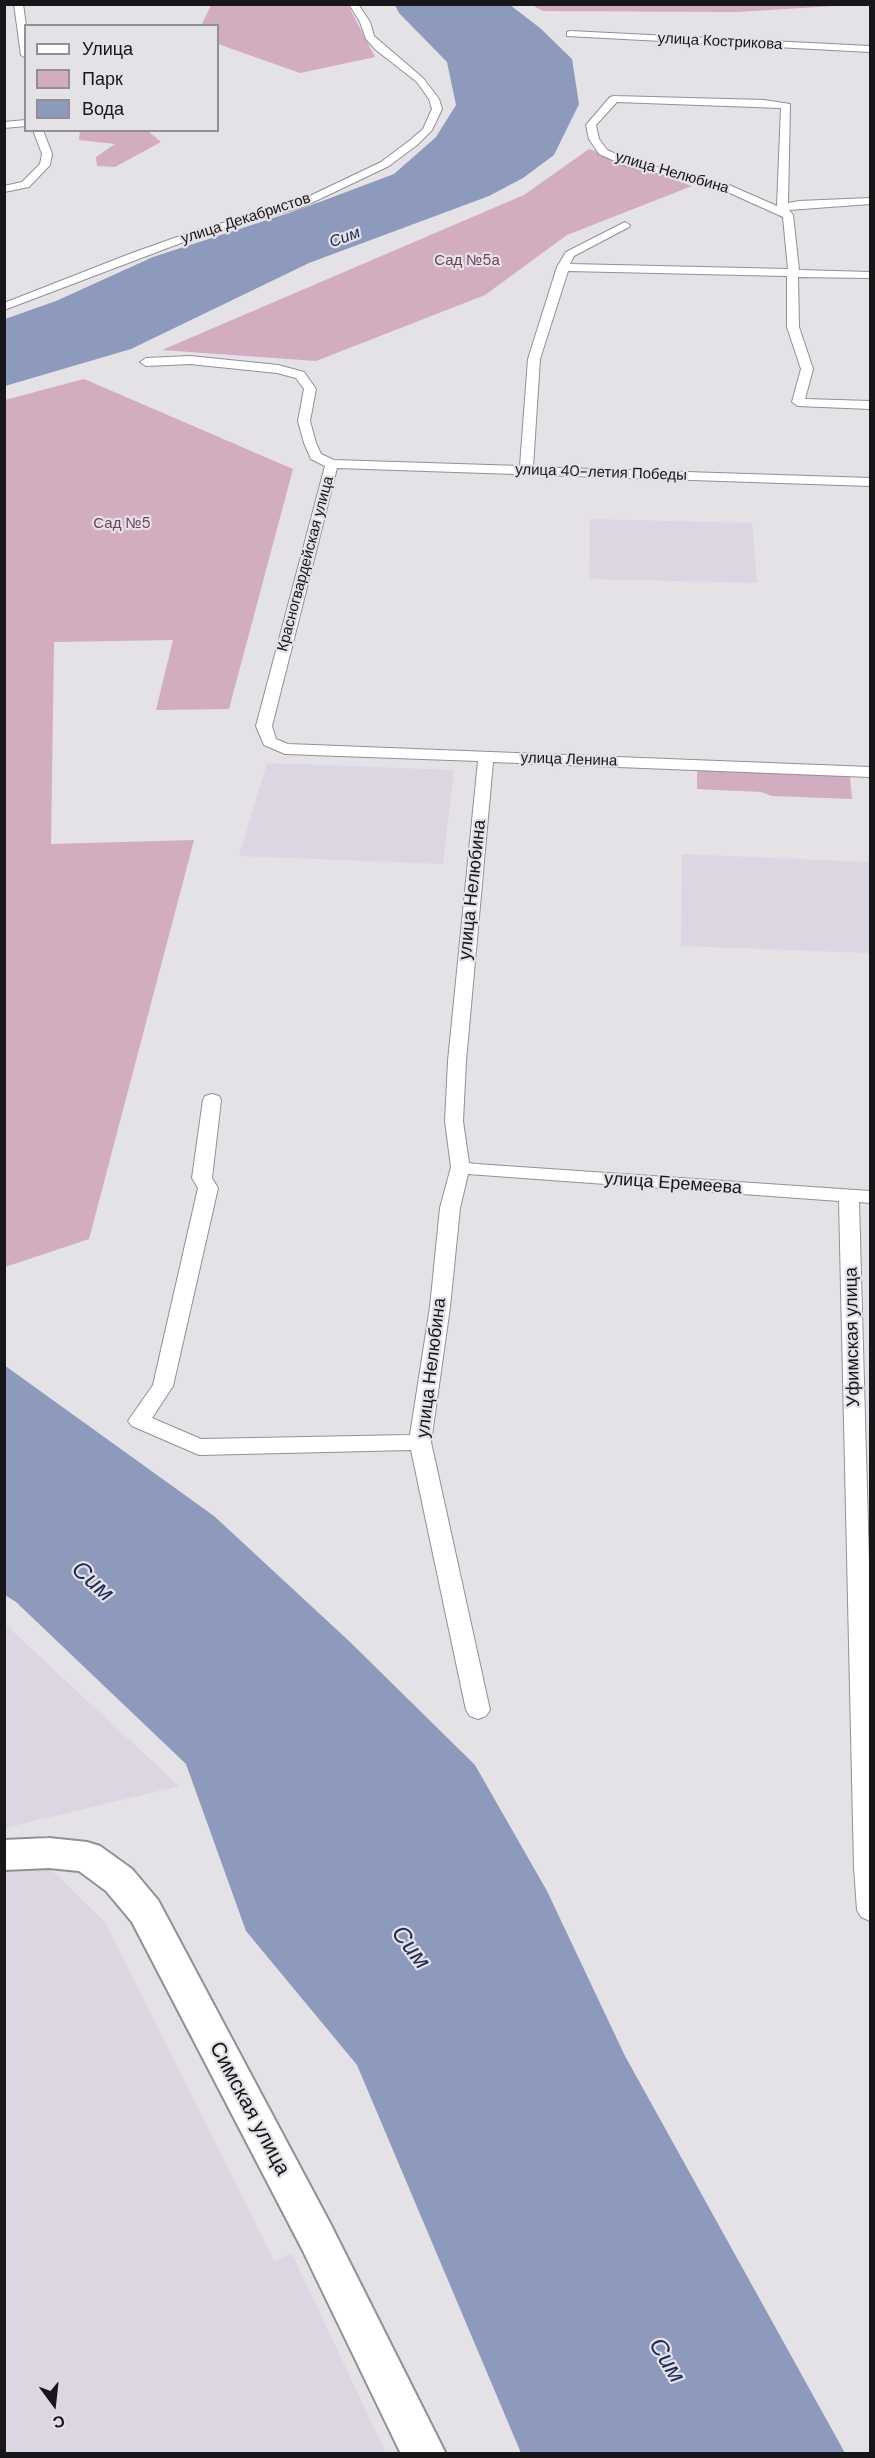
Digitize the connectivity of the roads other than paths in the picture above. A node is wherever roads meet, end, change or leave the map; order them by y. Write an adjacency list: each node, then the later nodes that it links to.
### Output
1 (18, 4): 4 (street)
2 (353, 4): 16 (street, улица Декабристов)
3 (570, 34): 5 (street, улица Кострикова)
4 (24, 42)
5 (870, 49)
6 (24, 123): 7 (street)
7 (4, 125)
8 (39, 132): 9 (street)
9 (4, 189)
10 (870, 201): 11 (street)
11 (785, 211): 11 (street, улица Нелюбина); 14 (street)
12 (625, 225): 13 (street)
13 (563, 267): 14 (street); 20 (street)
14 (794, 273): 15 (street); 18 (street)
15 (870, 275)
16 (4, 307)
17 (146, 362): 19 (street, Красногвардейская улица)
18 (870, 405)
19 (332, 464): 20 (street, улица 40-летия Победы); 22 (street, Красногвардейская улица)
20 (526, 470): 21 (street, улица 40-летия Победы)
21 (870, 482)
22 (269, 742): 23 (street, улица Ленина)
23 (486, 757): 24 (street, улица Ленина); 26 (street, улица Нелюбина)
24 (870, 772)
25 (212, 1100): 28 (street)
26 (468, 1169): 27 (street, улица Еремеева); 28 (street, улица Нелюбина)
27 (860, 1196): 31 (street, Уфимская улица)
28 (420, 1442): 29 (street, улица Нелюбина)
29 (478, 1710)
30 (4, 1855): 32 (main road, Симская улица)
31 (870, 1910)
32 (424, 2454)

